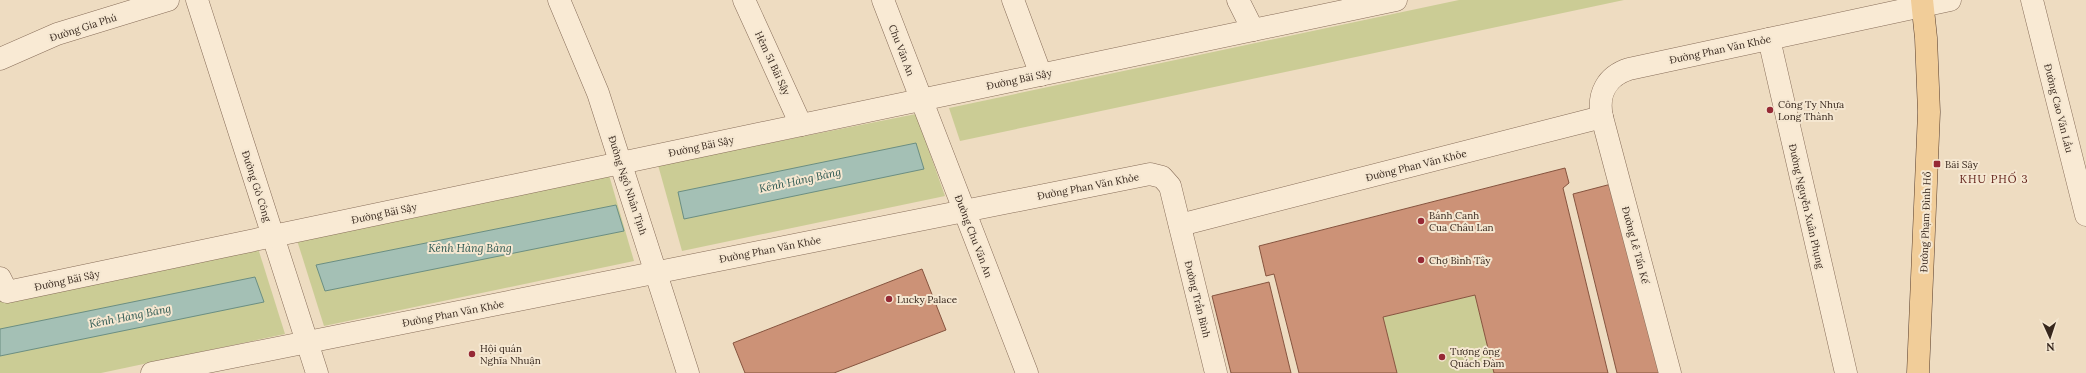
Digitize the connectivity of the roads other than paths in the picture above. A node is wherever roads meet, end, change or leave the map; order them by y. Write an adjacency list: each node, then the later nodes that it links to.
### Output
1 (168, 0): 14 (street, Đường Gia Phú)
2 (197, 0): 23 (street, Đường Gò Công)
3 (559, 0): 19 (street, Đường Ngô Nhân Tịnh)
4 (744, 0): 18 (street, Hẻm 51 Bãi Sậy)
5 (883, 0): 16 (street, Chu Văn An)
6 (1013, 0): 15 (street)
7 (1238, 0): 12 (street)
8 (1396, 0): 12 (street, Đường Bãi Sậy)
9 (1950, 0): 11 (street, Đường Phan Văn Khỏe)
10 (2032, 0): 20 (street, Đường Cao Văn Lầu)
11 (1923, 3): 13 (street, Đường Phan Văn Khỏe); 34 (main road, Đường Phạm Đình Hổ)
12 (1253, 30): 15 (street, Đường Bãi Sậy)
13 (1769, 39): 17 (street, Đường Phan Văn Khỏe); 33 (street, Đường Nguyễn Xuân Phụng)
14 (0, 59)
15 (1041, 75): 16 (street, Đường Bãi Sậy)
16 (922, 100): 18 (street, Đường Bãi Sậy); 21 (street, Đường Chu Văn An)
17 (1602, 117): 22 (street, Đường Phan Văn Khỏe); 32 (street, Đường Lê Tấn Kế)
18 (801, 125): 19 (street, Đường Bãi Sậy)
19 (622, 163): 23 (street, Đường Bãi Sậy); 24 (street, Đường Ngô Nhân Tịnh)
20 (2085, 208)
21 (964, 211): 22 (street, Đường Phan Văn Khỏe); 24 (street, Đường Phan Văn Khỏe); 30 (street, Đường Chu Văn An)
22 (1180, 226): 31 (street, Đường Trần Bình)
23 (273, 236): 25 (street, Đường Bãi Sậy); 26 (street, Đường Gò Công)
24 (656, 272): 26 (street, Đường Phan Văn Khỏe); 29 (street, Đường Ngô Nhân Tịnh)
25 (4, 285)
26 (307, 342): 27 (street, Đường Phan Văn Khỏe); 28 (street, Đường Gò Công)
27 (152, 373)
28 (317, 373)
29 (688, 373)
30 (1027, 373)
31 (1216, 373)
32 (1670, 373)
33 (1846, 373)
34 (1918, 373)

